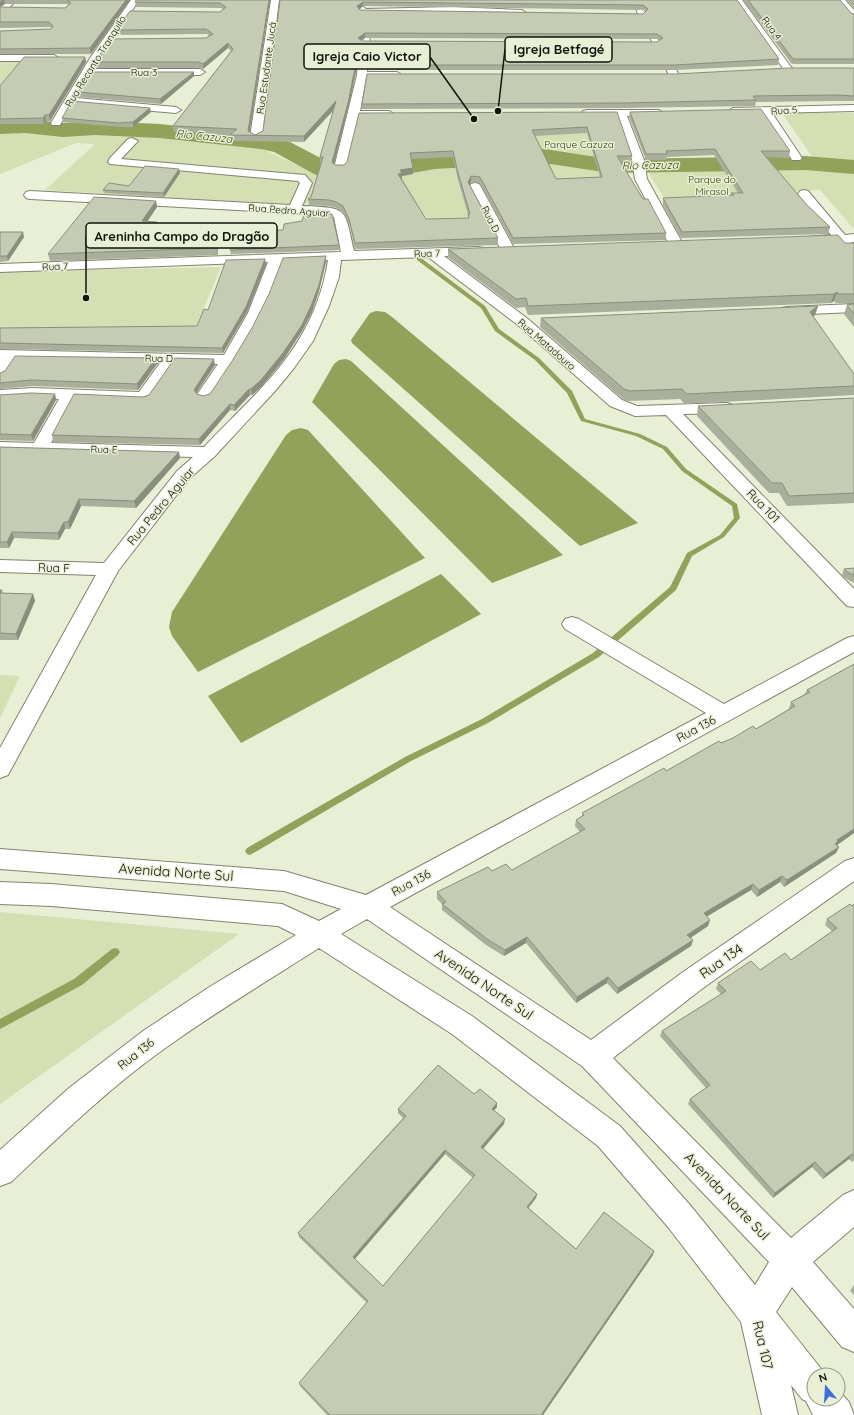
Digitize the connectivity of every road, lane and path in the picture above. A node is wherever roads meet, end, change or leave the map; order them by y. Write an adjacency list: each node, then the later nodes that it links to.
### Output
1 (12, 0): 9 (street)
2 (135, 0): 10 (street, Rua Recanto Tranquilo)
3 (275, 0): 36 (street, Rua Estudante Jucá)
4 (360, 0): 12 (street)
5 (637, 0): 24 (street)
6 (738, 0): 19 (street, Rua 4)
7 (840, 0): 14 (street)
8 (20, 8): 9 (street)
9 (2, 10)
10 (127, 11): 11 (street); 15 (street, Rua Recanto Tranquilo)
11 (142, 11)
12 (363, 11): 13 (street); 22 (street)
13 (534, 13)
14 (854, 15)
15 (108, 40): 16 (street); 20 (street, Rua Recanto Tranquilo)
16 (123, 40)
17 (0, 58): 18 (street)
18 (63, 58)
19 (772, 70)
20 (87, 72): 21 (street, Rua 3); 25 (street, Rua Recanto Tranquilo)
21 (200, 72)
22 (362, 74): 23 (street); 32 (street)
23 (409, 75)
24 (686, 75)
25 (70, 101): 27 (street); 35 (street, Rua Recanto Tranquilo)
26 (854, 108): 28 (street, Rua 5)
27 (176, 110)
28 (765, 111): 29 (street, Rua 5); 38 (street)
29 (725, 112)
30 (621, 113): 31 (street); 34 (street); 46 (street)
31 (669, 113)
32 (354, 114): 33 (street); 39 (street)
33 (401, 114)
34 (574, 114)
35 (56, 123)
36 (256, 137)
37 (132, 141): 43 (street)
38 (796, 158)
39 (340, 168)
40 (475, 187): 49 (street, Rua D)
41 (804, 194): 44 (street)
42 (30, 195): 43 (street, Rua Pedro Aguiar)
43 (294, 208): 53 (street, Rua Pedro Aguiar)
44 (847, 238): 45 (street); 52 (street)
45 (802, 240)
46 (676, 244): 47 (street); 48 (street)
47 (692, 244)
48 (661, 245)
49 (508, 250): 50 (street, Rua 7); 51 (street, Rua 7)
50 (523, 250)
51 (432, 253): 53 (street, Rua 7); 59 (street, Rua Matadouro)
52 (854, 253)
53 (342, 256): 54 (street, Rua 7); 71 (street, Rua Pedro Aguiar)
54 (276, 259): 55 (street, Rua 7); 62 (street)
55 (0, 268)
56 (854, 308): 57 (street)
57 (770, 312)
58 (546, 321): 59 (street)
59 (523, 322): 68 (street, Rua Matadouro)
60 (6, 355): 61 (street, Rua D); 63 (street)
61 (171, 358): 62 (street, Rua D); 64 (street)
62 (229, 360): 66 (street)
63 (0, 373)
64 (70, 394): 65 (street); 70 (street)
65 (0, 395)
66 (204, 396)
67 (743, 407): 68 (street, Rua Matadouro)
68 (671, 411): 74 (street, Rua 101)
69 (0, 447): 70 (street, Rua E)
70 (40, 448): 71 (street, Rua E)
71 (209, 452): 73 (street, Rua Pedro Aguiar)
72 (0, 566): 73 (street, Rua F)
73 (109, 570): 78 (street, Rua Pedro Aguiar)
74 (854, 601)
75 (572, 624): 77 (street)
76 (854, 643): 77 (street, Rua 136)
77 (724, 714): 82 (street, Rua 136)
78 (0, 769)
79 (0, 859): 82 (street, Avenida Norte Sul)
80 (854, 868): 84 (street, Rua 134)
81 (0, 893): 83 (street)
82 (368, 906): 83 (street, Rua 136); 84 (street, Avenida Norte Sul)
83 (319, 934): 85 (street, Rua 136); 88 (street)
84 (592, 1057): 87 (street, Avenida Norte Sul)
85 (0, 1171)
86 (854, 1206): 87 (street, Rua 107)
87 (790, 1260): 88 (street, Rua 107); 89 (street, Avenida Norte Sul)
88 (756, 1313): 90 (street); 92 (street, Rua 107)
89 (854, 1335)
90 (806, 1377)
91 (830, 1407): 93 (street)
92 (780, 1415)
93 (836, 1415)

